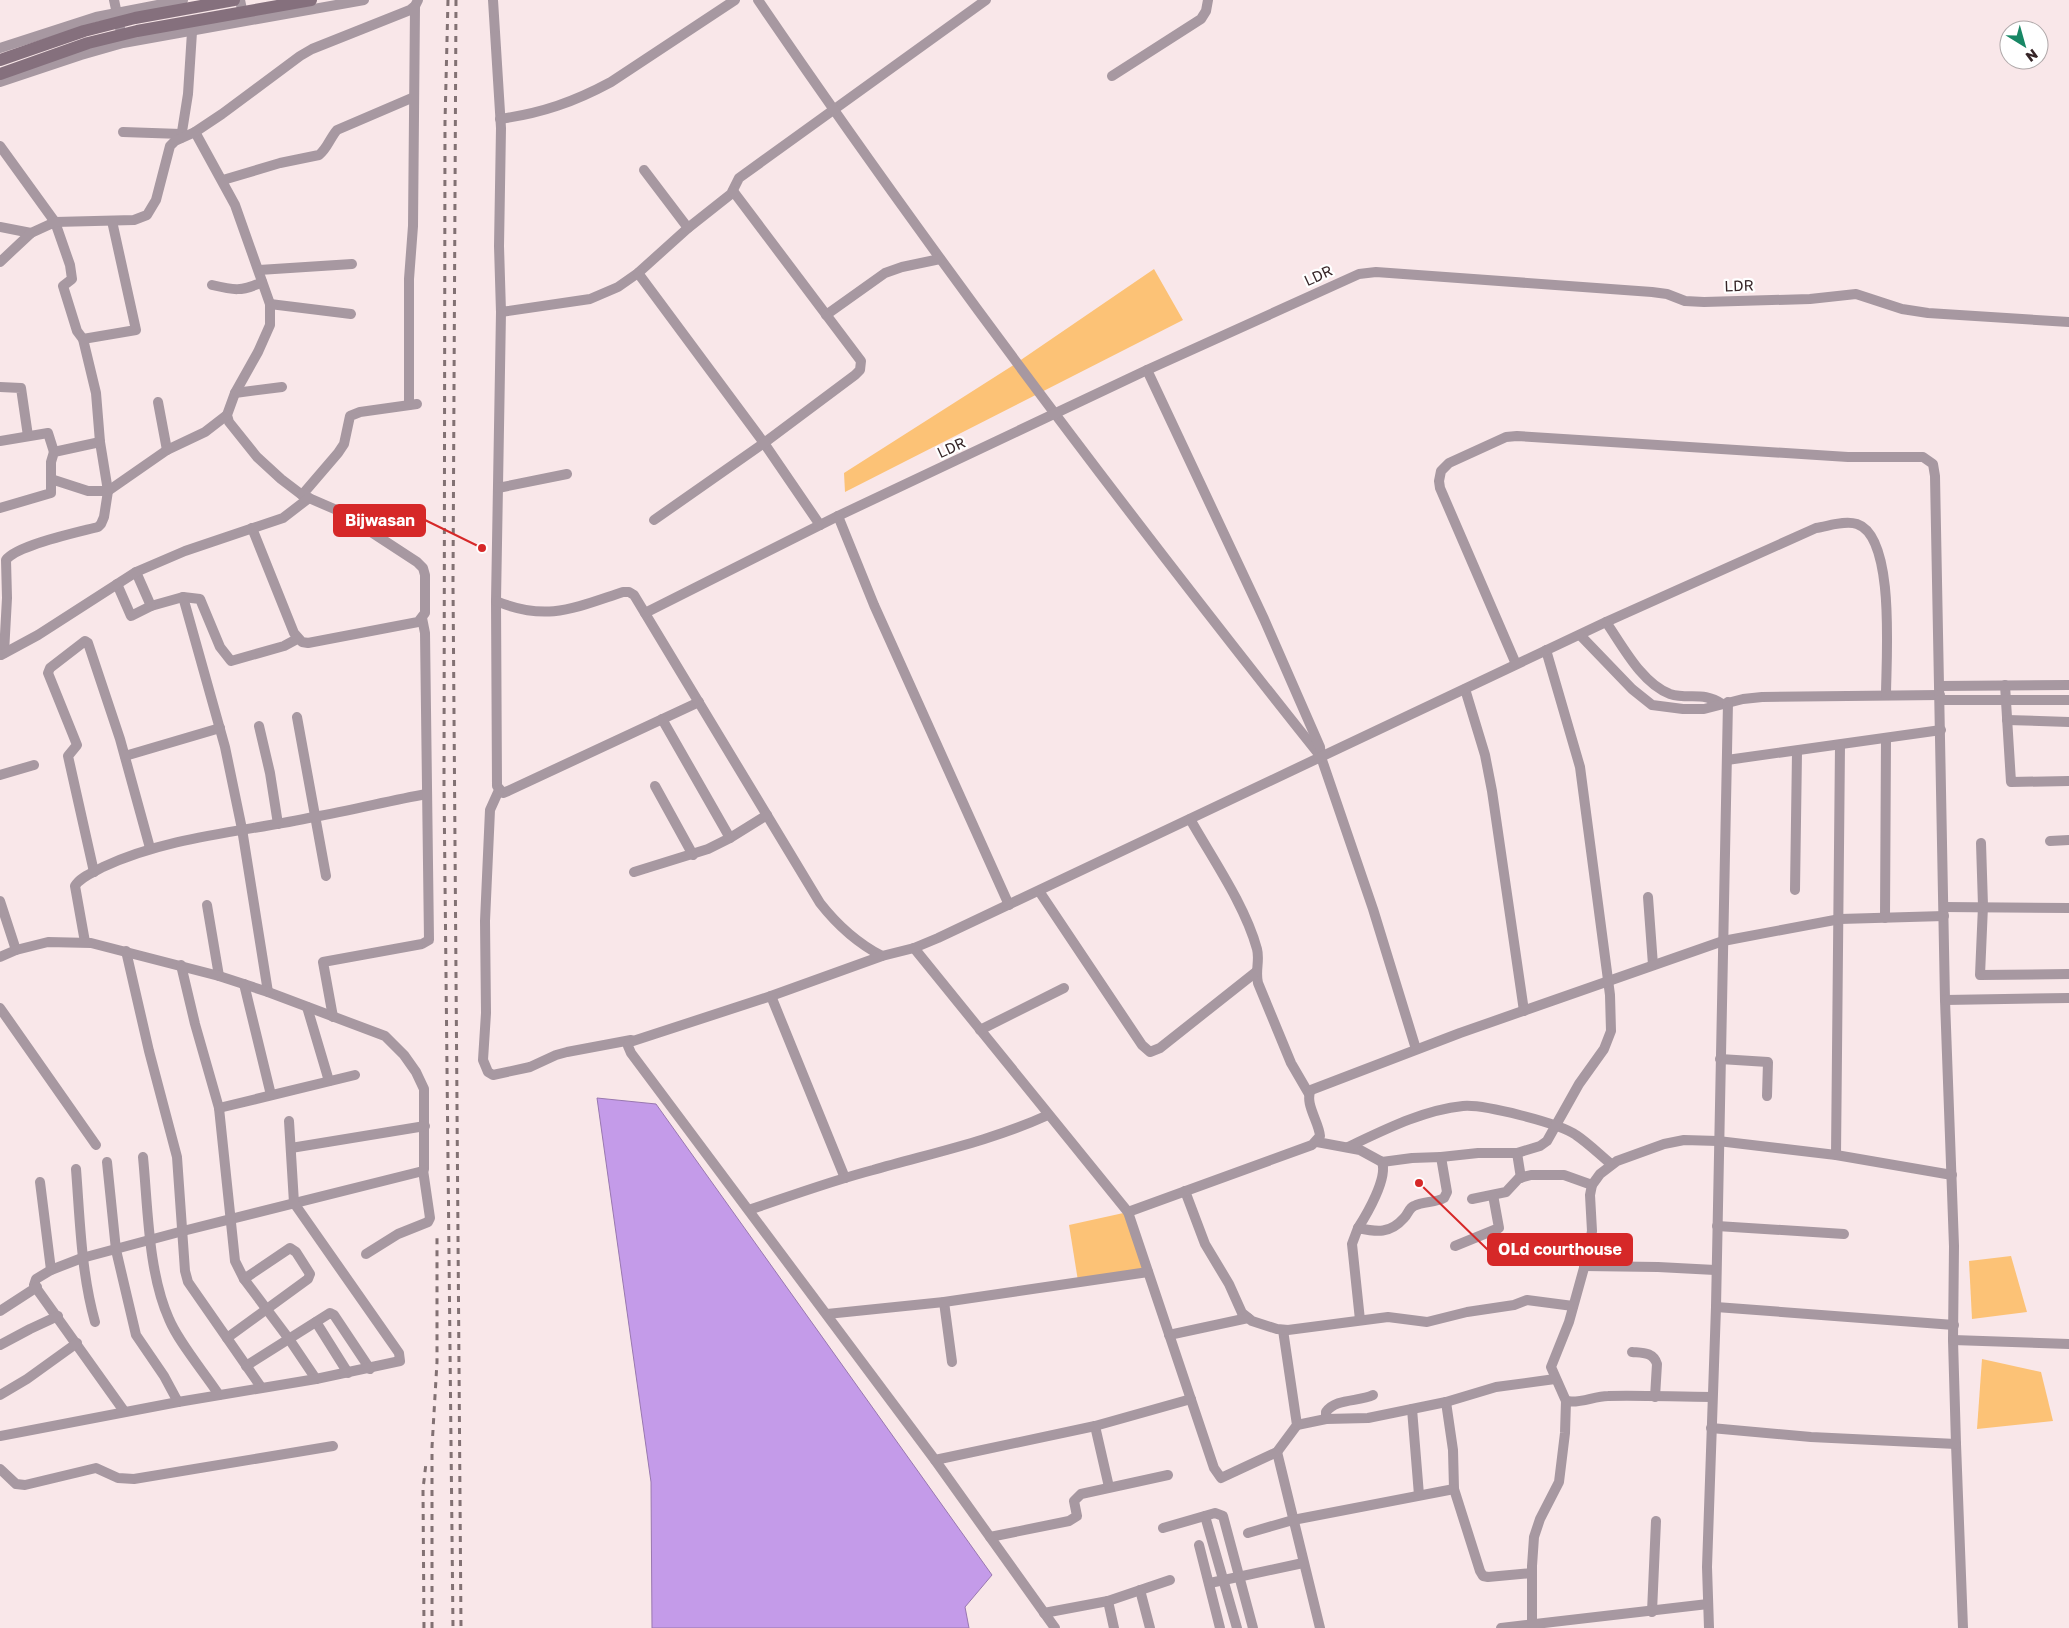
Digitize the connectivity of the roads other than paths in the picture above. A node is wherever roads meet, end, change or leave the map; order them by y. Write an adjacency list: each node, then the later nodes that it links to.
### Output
1 (114, 0): 13 (street)
2 (183, 0): 13 (street)
3 (234, 0): 18 (main road, bridge)
4 (240, 0): 14 (street)
5 (311, 0): 19 (main road, bridge)
6 (364, 0): 14 (street)
7 (493, 0): 24 (street)
8 (735, 0): 24 (street)
9 (758, 0): 23 (street)
10 (986, 0): 23 (street)
11 (1208, 0): 20 (street)
12 (417, 3): 22 (street); 26 (street)
13 (117, 12): 16 (street); 17 (street)
14 (245, 22): 15 (street)
15 (192, 32): 16 (street); 27 (street)
16 (123, 43): 21 (street)
17 (0, 48)
18 (0, 60)
19 (0, 74)
20 (1112, 76)
21 (0, 82)
22 (414, 97): 30 (street); 67 (street)
23 (834, 110): 31 (street); 37 (street)
24 (500, 120): 45 (street)
25 (123, 132): 27 (street)
26 (195, 132): 27 (street); 30 (street)
27 (181, 136): 32 (street)
28 (0, 146): 33 (street)
29 (644, 170): 35 (street)
30 (222, 180): 40 (street)
31 (733, 191): 35 (street); 47 (street)
32 (112, 221): 33 (street); 49 (street)
33 (55, 222): 36 (street); 49 (street)
34 (0, 227): 36 (street)
35 (688, 228): 41 (street)
36 (31, 233): 38 (street)
37 (940, 259): 47 (street); 55 (street)
38 (0, 262)
39 (352, 264): 40 (street)
40 (259, 270): 42 (street)
41 (638, 272): 45 (street); 60 (street)
42 (262, 282): 43 (street); 44 (street)
43 (212, 285)
44 (270, 304): 46 (street); 53 (street)
45 (501, 312): 65 (street)
46 (351, 314)
47 (826, 315): 60 (street)
48 (2069, 322): 50 (street, LDR)
49 (83, 339): 59 (street)
50 (1147, 370): 55 (street, LDR); 106 (street)
51 (0, 387): 57 (street)
52 (282, 387): 53 (street)
53 (235, 393): 56 (street)
54 (158, 402): 61 (street)
55 (1056, 414): 69 (street, LDR); 106 (street)
56 (227, 415): 61 (street); 67 (street)
57 (28, 436): 58 (street); 62 (street)
58 (0, 441)
59 (100, 442): 62 (street); 66 (street)
60 (764, 443): 70 (street); 71 (street)
61 (167, 450): 66 (street)
62 (54, 452): 64 (street)
63 (567, 474): 65 (street)
64 (51, 479): 66 (street); 68 (street)
65 (498, 488): 76 (street)
66 (108, 491): 83 (street)
67 (306, 497): 72 (street); 79 (street)
68 (0, 508)
69 (838, 516): 71 (street, LDR); 133 (street)
70 (654, 520)
71 (820, 525): 78 (street, LDR)
72 (252, 528): 73 (street); 82 (street)
73 (136, 572): 74 (street); 77 (street)
74 (117, 584): 77 (street); 83 (street)
75 (182, 597): 77 (street); 82 (street); 100 (street)
76 (496, 601): 78 (street); 112 (street)
77 (151, 606)
78 (645, 612): 93 (street)
79 (422, 618): 82 (street); 113 (street)
80 (1606, 622): 81 (street); 90 (street); 94 (street)
81 (1580, 635): 84 (street); 94 (street)
82 (297, 639)
83 (2, 648)
84 (1546, 650): 85 (street); 151 (street)
85 (1516, 664): 88 (street); 89 (street)
86 (2006, 685): 87 (street); 89 (street); 91 (street)
87 (2069, 685)
88 (1465, 688): 106 (street); 160 (street)
89 (1940, 693): 90 (street); 91 (street); 101 (street)
90 (1886, 695): 94 (street)
91 (2006, 699): 92 (street); 97 (street)
92 (2069, 700)
93 (699, 702): 96 (street); 114 (street)
94 (1725, 703): 107 (street)
95 (298, 717): 115 (street)
96 (662, 719): 112 (street); 119 (street)
97 (2007, 720): 98 (street); 110 (street)
98 (2069, 722)
99 (259, 726): 117 (street)
100 (220, 728): 105 (street); 118 (street)
101 (1941, 730): 102 (street); 136 (street)
102 (1886, 738): 103 (street); 137 (street)
103 (1840, 745): 104 (street); 138 (street)
104 (1797, 752): 107 (street); 128 (street)
105 (125, 756): 123 (street); 125 (street)
106 (1321, 757): 116 (street); 164 (street)
107 (1728, 760): 139 (street)
108 (34, 765): 109 (street)
109 (0, 775)
110 (2069, 781)
111 (655, 786): 124 (street)
112 (499, 790): 163 (street)
113 (426, 794): 115 (street); 161 (street)
114 (767, 815): 119 (street); 144 (street)
115 (315, 817): 117 (street); 127 (street)
116 (1190, 818): 129 (street); 148 (street)
117 (278, 824): 118 (street)
118 (242, 829): 123 (street); 154 (street)
119 (730, 838): 124 (street)
120 (2050, 840): 121 (street)
121 (2069, 840)
122 (1980, 843): 134 (street)
123 (150, 848): 125 (street)
124 (693, 855): 126 (street)
125 (94, 872): 140 (street)
126 (634, 872)
127 (326, 876)
128 (1795, 890)
129 (1039, 891): 133 (street); 148 (street)
130 (1648, 897): 147 (street)
131 (0, 901): 142 (street)
132 (206, 905): 150 (street)
133 (1009, 905): 141 (street)
134 (1983, 906): 135 (street); 136 (street); 149 (street)
135 (2069, 908)
136 (1944, 911): 137 (street); 157 (street)
137 (1885, 918): 138 (street)
138 (1840, 919): 139 (street); 182 (street)
139 (1723, 941): 147 (street); 165 (street)
140 (84, 942): 142 (street); 143 (street)
141 (914, 948): 144 (street); 162 (street)
142 (16, 950): 145 (street)
143 (126, 951): 146 (street); 204 (street)
144 (882, 956): 155 (street)
145 (0, 957)
146 (181, 965): 150 (street); 171 (street)
147 (1654, 965): 151 (street)
148 (1256, 972): 168 (street)
149 (2069, 974)
150 (219, 976): 152 (street)
151 (1607, 982): 160 (street); 174 (street)
152 (244, 984): 154 (street); 169 (street)
153 (1064, 988): 162 (street)
154 (268, 992): 158 (street)
155 (771, 996): 163 (street); 191 (street)
156 (2069, 998): 157 (street)
157 (1945, 1000): 190 (street)
158 (307, 1007): 161 (street); 167 (street)
159 (0, 1008): 178 (street)
160 (1524, 1011): 164 (street)
161 (333, 1017): 175 (street)
162 (980, 1030): 172 (street)
163 (631, 1040): 199 (street)
164 (1416, 1049): 168 (street)
165 (1720, 1059): 170 (street); 176 (street)
166 (355, 1075): 167 (street)
167 (329, 1081): 169 (street)
168 (1309, 1094): 177 (street)
169 (271, 1095): 171 (street)
170 (1767, 1096)
171 (219, 1108): 201 (street)
172 (1048, 1115): 191 (street); 200 (street)
173 (289, 1120): 180 (street)
174 (1558, 1125): 179 (street); 181 (street); 187 (street)
175 (425, 1126): 180 (street); 189 (street)
176 (1718, 1141): 182 (street); 187 (street); 202 (street)
177 (1317, 1142): 179 (street); 195 (street)
178 (96, 1145)
179 (1348, 1147): 186 (street)
180 (291, 1148): 198 (street)
181 (1517, 1153): 184 (street); 192 (street)
182 (1836, 1155): 190 (street)
183 (143, 1157): 206 (street)
184 (1441, 1157): 186 (street); 203 (street)
185 (107, 1162): 208 (street)
186 (1382, 1162): 203 (street)
187 (1611, 1164): 194 (street)
188 (76, 1169): 210 (street)
189 (424, 1170): 198 (street); 209 (street)
190 (1952, 1175): 228 (street)
191 (845, 1178): 199 (street)
192 (1521, 1178): 194 (street); 196 (street)
193 (40, 1182): 212 (street)
194 (1592, 1185): 211 (street)
195 (1185, 1191): 200 (street); 224 (street)
196 (1493, 1195): 197 (street); 207 (street)
197 (1472, 1199)
198 (294, 1203): 201 (street); 240 (street)
199 (749, 1210): 222 (street)
200 (1128, 1212): 214 (street)
201 (230, 1220): 204 (street); 215 (street)
202 (1717, 1226): 205 (street); 213 (street)
203 (1358, 1228): 225 (street)
204 (183, 1231): 206 (street); 231 (street)
205 (1844, 1234)
206 (151, 1240): 208 (street); 246 (street)
207 (1454, 1246)
208 (116, 1250): 210 (street); 252 (street)
209 (366, 1254)
210 (82, 1258): 212 (street); 226 (street)
211 (1584, 1266): 213 (street); 218 (street)
212 (51, 1270): 216 (street)
213 (1715, 1270): 219 (street)
214 (1148, 1272): 217 (street); 230 (street)
215 (244, 1279): 220 (street); 220 (street)
216 (37, 1287): 221 (street); 223 (street)
217 (944, 1302): 222 (street); 238 (street)
218 (1573, 1306): 225 (street); 243 (street)
219 (1716, 1307): 228 (street); 249 (street)
220 (266, 1309): 231 (street); 232 (street)
221 (0, 1312)
222 (827, 1314): 264 (street)
223 (58, 1316): 234 (street); 236 (street)
224 (1248, 1318): 229 (street); 230 (street)
225 (1360, 1320): 229 (street)
226 (95, 1322)
227 (316, 1322): 232 (street); 240 (street); 241 (street)
228 (1954, 1325): 233 (street)
229 (1283, 1330): 257 (street)
230 (1169, 1335): 250 (street)
231 (227, 1338): 239 (street)
232 (289, 1339): 239 (street); 242 (street)
233 (1953, 1340): 235 (street); 261 (street)
234 (77, 1343): 245 (street); 255 (street)
235 (2069, 1344)
236 (0, 1345)
237 (1632, 1352): 248 (street)
238 (952, 1362)
239 (246, 1366): 244 (street)
240 (370, 1369): 241 (street)
241 (348, 1373): 242 (street)
242 (316, 1379): 244 (street)
243 (1555, 1379): 251 (street); 253 (street)
244 (262, 1387): 246 (street)
245 (0, 1395)
246 (220, 1395): 252 (street)
247 (1373, 1395): 256 (street)
248 (1655, 1397): 249 (street); 251 (street)
249 (1712, 1397): 259 (street)
250 (1191, 1399): 258 (street); 263 (street)
251 (1566, 1401): 278 (street)
252 (178, 1402): 255 (street)
253 (1446, 1402): 254 (street); 268 (street)
254 (1412, 1409): 256 (street); 269 (street)
255 (124, 1411): 260 (street)
256 (1326, 1419): 257 (street)
257 (1297, 1425): 263 (street)
258 (1094, 1426): 264 (street); 267 (street)
259 (1711, 1428): 261 (street); 285 (street)
260 (0, 1436)
261 (1956, 1444): 298 (street)
262 (333, 1446): 265 (street)
263 (1277, 1452): 271 (street)
264 (935, 1460): 275 (street)
265 (0, 1469)
266 (1168, 1475): 267 (street)
267 (1109, 1487): 275 (street)
268 (1454, 1489): 269 (street); 278 (street)
269 (1419, 1495): 271 (street)
270 (1205, 1516): 273 (street); 279 (street); 281 (street)
271 (1293, 1520): 274 (street); 277 (street)
272 (1656, 1520): 286 (street)
273 (1163, 1528)
274 (1248, 1532)
275 (990, 1536): 287 (street)
276 (1199, 1545): 282 (street)
277 (1303, 1564): 279 (street); 295 (street)
278 (1532, 1573): 288 (street)
279 (1239, 1576): 281 (street); 294 (street)
280 (1170, 1580): 283 (street)
281 (1223, 1580): 282 (street); 293 (street)
282 (1210, 1583): 292 (street)
283 (1140, 1590): 284 (street); 291 (street)
284 (1108, 1602): 287 (street); 290 (street)
285 (1708, 1604): 286 (street); 297 (street)
286 (1652, 1612): 288 (street)
287 (1044, 1613): 289 (street)
288 (1532, 1624): 296 (street)
289 (1055, 1628)
290 (1114, 1628)
291 (1150, 1628)
292 (1220, 1628)
293 (1237, 1628)
294 (1253, 1628)
295 (1320, 1628)
296 (1501, 1628)
297 (1709, 1628)
298 (1963, 1628)

